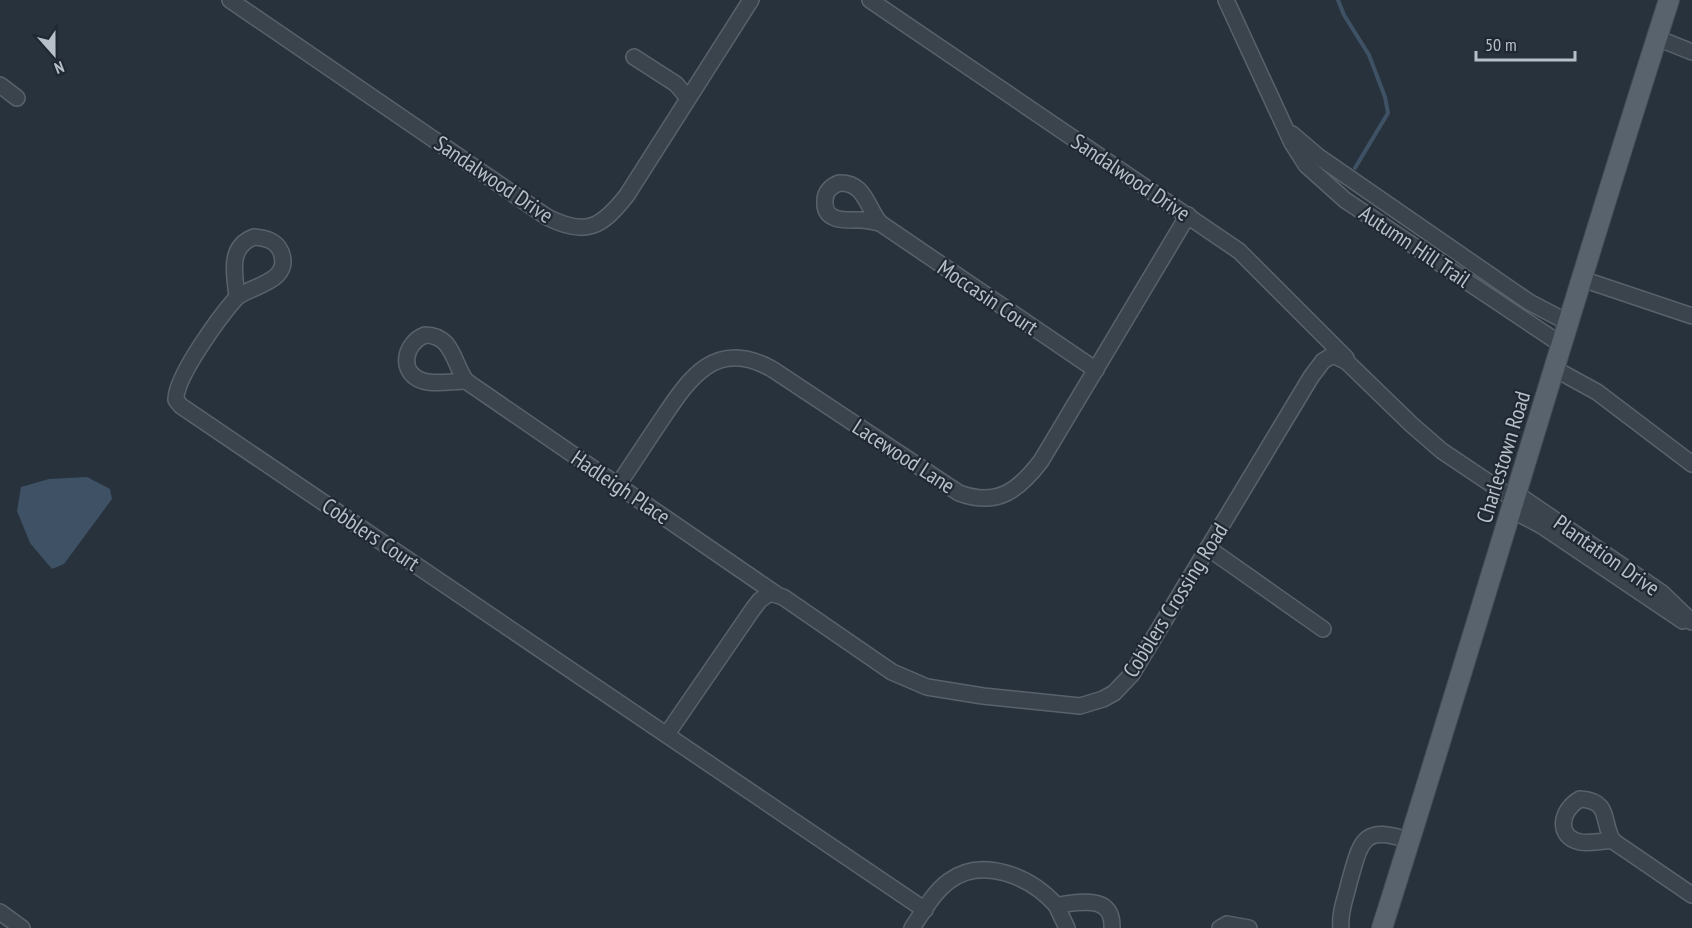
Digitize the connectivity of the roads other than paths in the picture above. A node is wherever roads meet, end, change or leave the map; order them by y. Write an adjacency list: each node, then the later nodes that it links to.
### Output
1 (230, 0): 11 (street, Sandalwood Drive)
2 (751, 0): 11 (street, Sandalwood Drive)
3 (870, 0): 13 (street, Sandalwood Drive)
4 (1226, 0): 12 (street, Autumn Hill Trail)
5 (1669, 0): 6 (main road, Charlestown Road)
6 (1657, 38): 7 (street); 15 (main road, Charlestown Road)
7 (1692, 52)
8 (634, 57): 11 (street)
9 (0, 85): 10 (street)
10 (18, 98)
11 (688, 98)
12 (1286, 129): 18 (street, Autumn Hill Trail); 19 (street, Autumn Hill Trail)
13 (1188, 215): 21 (street, Lacewood Lane); 23 (street, Sandalwood Drive)
14 (880, 223): 21 (street, Moccasin Court)
15 (1582, 279): 17 (street); 18 (main road, Charlestown Road)
16 (237, 297): 32 (street, Cobblers Court)
17 (1692, 316)
18 (1569, 323): 19 (main road, Charlestown Road)
19 (1562, 345): 20 (main road, Charlestown Road)
20 (1555, 369): 24 (street); 26 (main road, Charlestown Road)
21 (1096, 370): 25 (street, Lacewood Lane)
22 (466, 381): 25 (street, Hadleigh Place)
23 (1369, 382): 26 (street, Cobblers Crossing Road); 27 (street, Cobblers Crossing Road)
24 (1692, 464)
25 (618, 484): 28 (street, Hadleigh Place)
26 (1515, 501): 29 (street, Plantation Drive); 30 (street, Plantation Drive); 33 (main road, Charlestown Road)
27 (1208, 548): 28 (street, Cobblers Crossing Road); 31 (street)
28 (776, 594): 32 (street)
29 (1692, 622)
30 (1692, 627)
31 (1323, 629)
32 (667, 734): 37 (street)
33 (1410, 841): 45 (street); 46 (main road, Charlestown Road)
34 (1613, 841): 35 (street)
35 (1692, 895)
36 (1056, 905): 37 (street); 41 (street); 42 (street)
37 (925, 910): 40 (street)
38 (0, 912): 39 (street)
39 (22, 928)
40 (912, 928)
41 (1067, 928)
42 (1112, 928)
43 (1220, 928): 44 (street)
44 (1249, 928)
45 (1341, 928)
46 (1382, 928)

